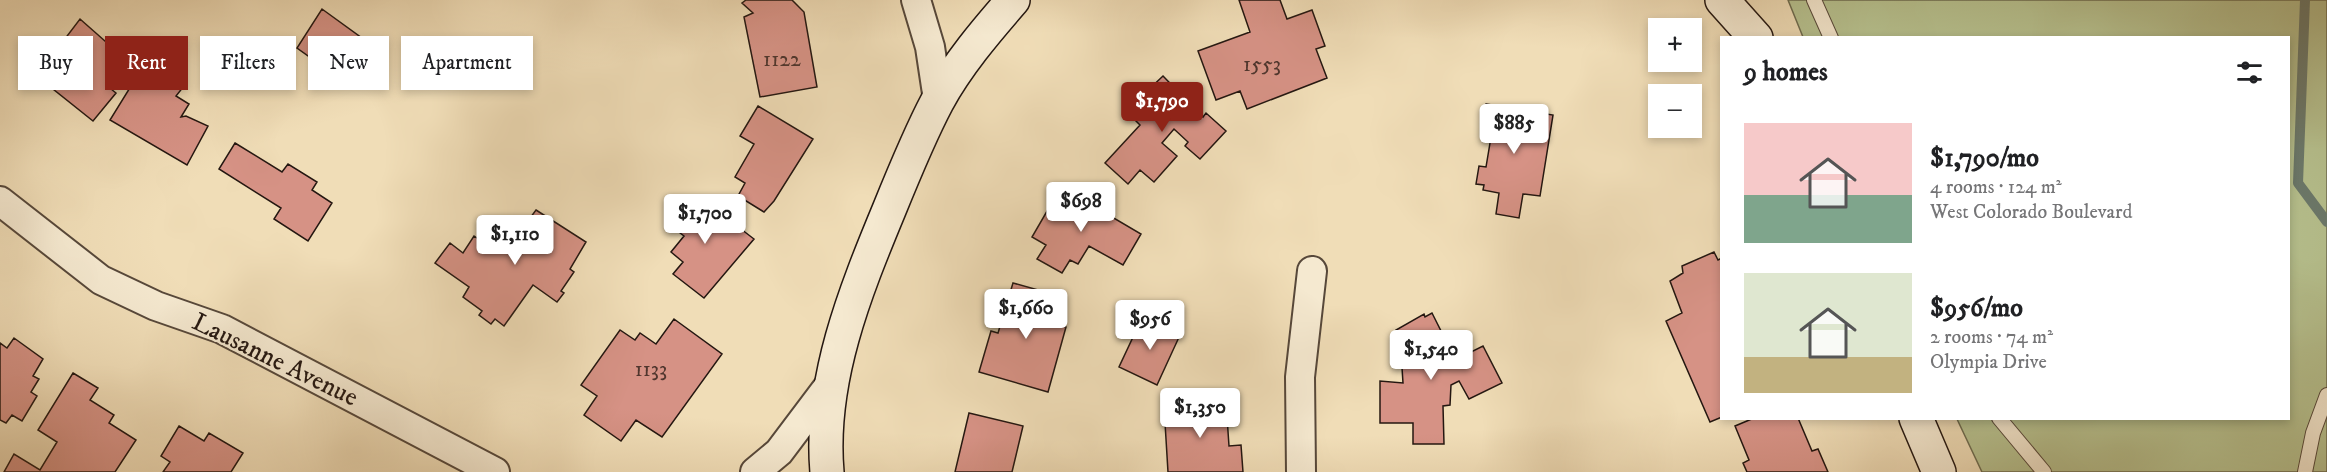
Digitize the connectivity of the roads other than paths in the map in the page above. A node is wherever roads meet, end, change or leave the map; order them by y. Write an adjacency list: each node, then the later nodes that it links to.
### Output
1 (916, 0): 8 (street)
2 (1013, 0): 8 (street)
3 (1722, 0): 6 (street)
4 (1743, 0): 6 (street)
5 (1814, 0): 7 (lane)
6 (1756, 36)
7 (1830, 36)
8 (938, 100): 11 (street)
9 (0, 201): 15 (street, Lausanne Avenue)
10 (1312, 271): 18 (street)
11 (831, 382): 16 (street); 17 (street)
12 (2327, 395): 21 (lane)
13 (1917, 420): 19 (street)
14 (2001, 420): 20 (lane)
15 (495, 472)
16 (755, 472)
17 (827, 472)
18 (1301, 472)
19 (1939, 472)
20 (2044, 472)
21 (2306, 472)

